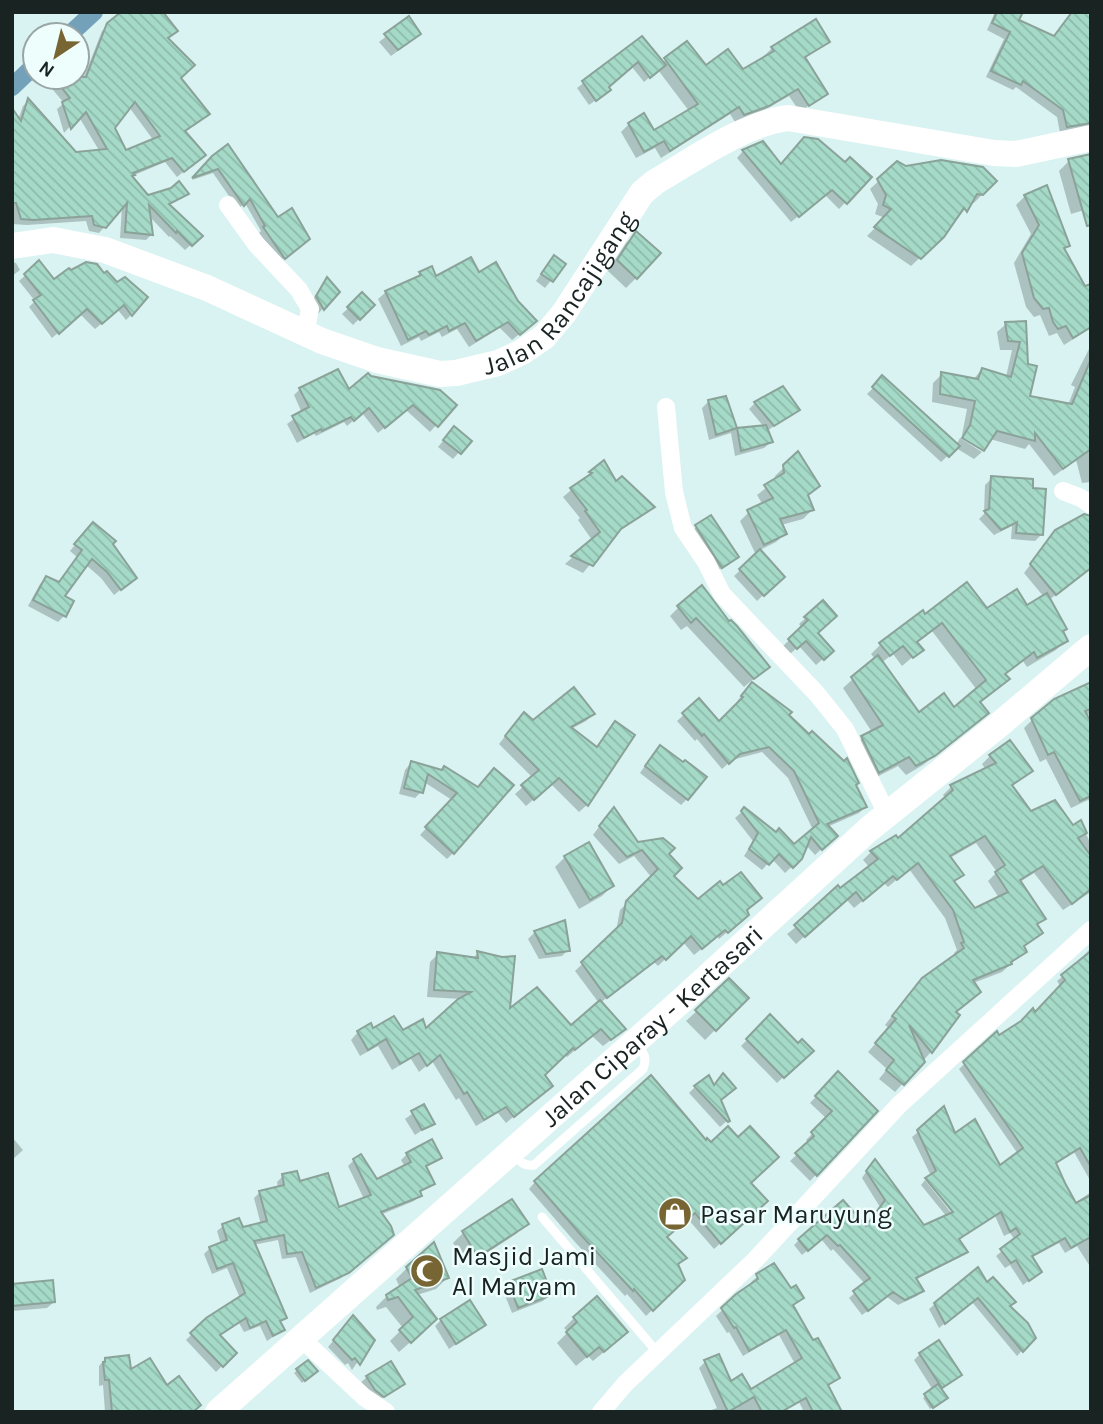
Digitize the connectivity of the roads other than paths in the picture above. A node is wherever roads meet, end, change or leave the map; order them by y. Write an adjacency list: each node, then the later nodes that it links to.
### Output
1 (1091, 138): 4 (main road, Jalan Rancajigang)
2 (228, 205): 4 (street)
3 (12, 246): 4 (main road, Jalan Rancajigang)
4 (305, 334)
5 (666, 407): 9 (street)
6 (1063, 491): 7 (street)
7 (1091, 505)
8 (1091, 647): 9 (main road, Jalan Ciparay - Kertasari)
9 (887, 814): 12 (main road, Jalan Ciparay - Kertasari)
10 (1091, 930): 13 (street)
11 (541, 1217): 13 (lane)
12 (302, 1339): 14 (main road, Jalan Ciparay - Kertasari); 15 (street)
13 (657, 1352): 16 (street)
14 (218, 1412)
15 (386, 1412)
16 (601, 1412)

